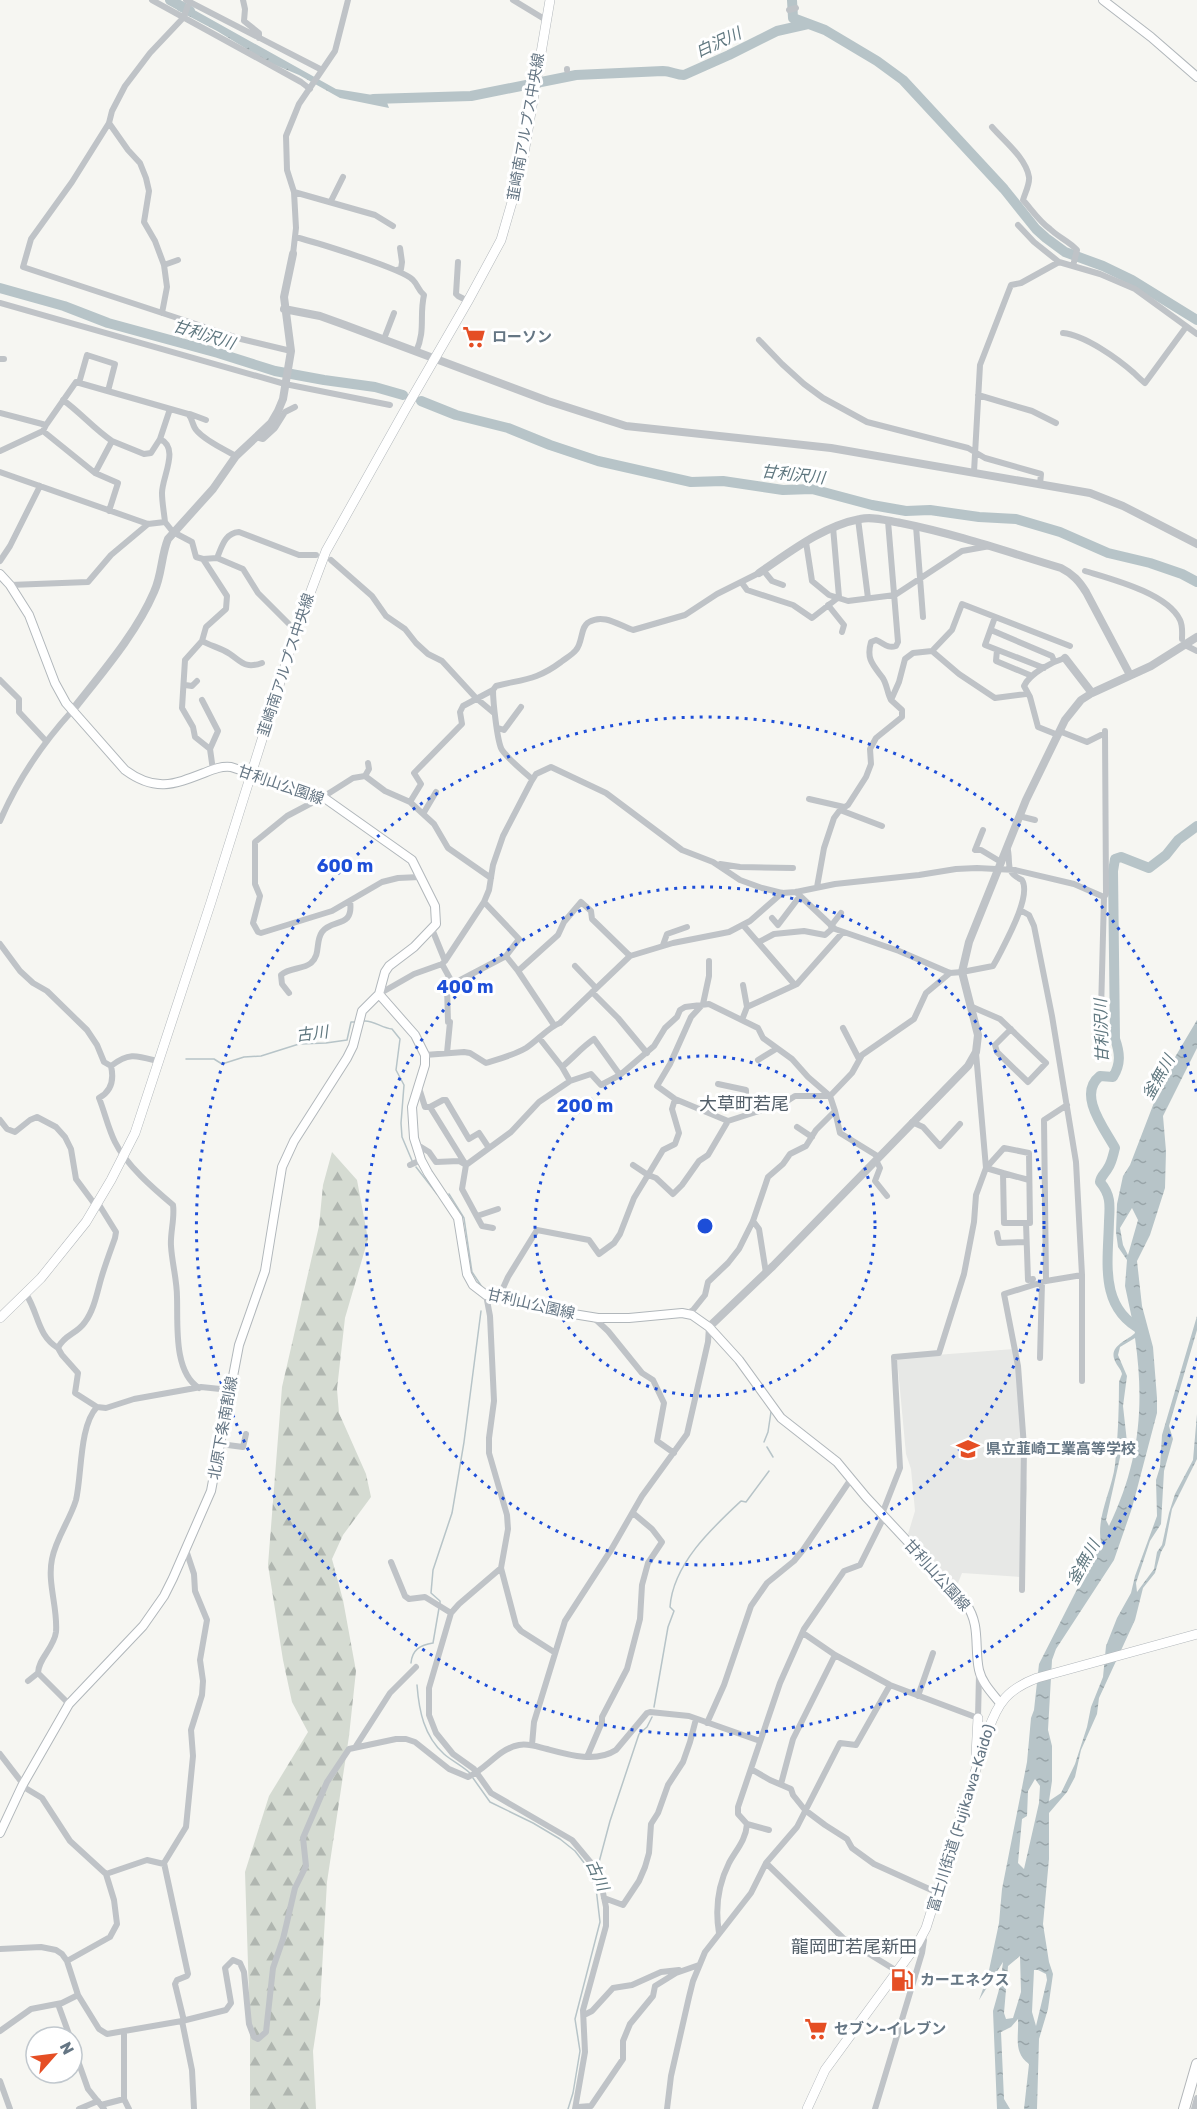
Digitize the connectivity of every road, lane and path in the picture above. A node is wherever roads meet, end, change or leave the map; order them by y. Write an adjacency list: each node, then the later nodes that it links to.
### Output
1 (152, 0): 10 (street)
2 (243, 0): 12 (street)
3 (348, 0): 13 (street)
4 (513, 0): 11 (street)
5 (550, 0): 11 (main road, 韮崎南アルプス中央線)
6 (187, 1): 10 (street); 12 (street)
7 (1107, 2): 14 (main road)
8 (796, 8): 9 (street)
9 (789, 10)
10 (184, 17): 15 (street); 16 (street)
11 (546, 20): 32 (main road, 韮崎南アルプス中央線)
12 (259, 38): 13 (street)
13 (322, 71): 15 (street)
14 (1197, 77)
15 (310, 87): 19 (street)
16 (109, 123): 29 (street); 35 (street)
17 (992, 127): 30 (street)
18 (344, 177): 20 (street)
19 (294, 192): 20 (street); 23 (street)
20 (331, 201): 22 (street)
21 (1018, 225): 28 (street)
22 (393, 226)
23 (295, 237): 25 (street); 31 (street)
24 (400, 248): 31 (street)
25 (293, 254): 34 (street)
26 (178, 260): 29 (street)
27 (458, 262): 32 (street)
28 (1059, 262): 30 (street); 48 (street)
29 (164, 265): 35 (street)
30 (1073, 266): 37 (street)
31 (397, 270): 43 (street)
32 (468, 301): 44 (main road, 韮崎南アルプス中央線)
33 (0, 303): 46 (street)
34 (284, 309): 40 (street); 42 (street)
35 (162, 313): 42 (street)
36 (394, 313): 40 (street)
37 (1186, 327): 38 (street); 39 (street)
38 (1063, 333)
39 (1197, 334)
40 (384, 339): 43 (street)
41 (759, 340): 62 (street)
42 (291, 351): 46 (street)
43 (416, 352): 44 (street)
44 (435, 359): 65 (street); 100 (main road, 韮崎南アルプス中央線)
45 (79, 383): 47 (street); 47 (street); 49 (street)
46 (285, 384): 50 (street); 58 (street)
47 (108, 391): 52 (street)
48 (978, 395): 56 (street); 62 (street)
49 (63, 400): 57 (street); 60 (street)
50 (390, 405)
51 (295, 407): 58 (street)
52 (170, 409): 54 (street); 59 (street)
53 (0, 413): 57 (street)
54 (188, 414): 55 (street); 63 (street)
55 (206, 420)
56 (1056, 423)
57 (45, 428): 61 (street); 66 (street)
58 (256, 437): 63 (street)
59 (160, 439): 60 (street); 72 (street)
60 (112, 441): 66 (street)
61 (0, 451)
62 (976, 452): 65 (street); 67 (street)
63 (236, 456): 76 (street)
64 (0, 472): 68 (street)
65 (974, 472): 67 (street)
66 (95, 473): 69 (street)
67 (1040, 484): 79 (street)
68 (40, 486): 69 (street); 86 (street)
69 (109, 511): 73 (street)
70 (858, 519): 71 (street); 75 (street); 96 (street)
71 (888, 521): 74 (street); 94 (street)
72 (165, 522): 73 (street); 76 (street)
73 (148, 524): 92 (street)
74 (916, 526): 77 (street); 90 (street)
75 (833, 527): 78 (street); 95 (street)
76 (173, 532): 84 (street); 127 (street)
77 (969, 539): 80 (street); 81 (street)
78 (806, 542): 87 (street); 95 (street)
79 (1197, 544)
80 (991, 546): 81 (street); 115 (street)
81 (962, 551): 90 (street)
82 (316, 555): 83 (street)
83 (217, 558): 84 (street); 100 (street)
84 (203, 560): 105 (street)
85 (331, 560): 123 (street)
86 (0, 561)
87 (761, 571): 91 (street); 93 (street)
88 (1084, 571): 104 (street)
89 (0, 574): 92 (main road, 甘利山公園線)
90 (920, 579): 94 (street); 98 (street)
91 (742, 583): 97 (street); 120 (street)
92 (10, 585): 127 (main road, 甘利山公園線)
93 (783, 585)
94 (895, 595): 96 (street); 125 (street)
95 (839, 597): 96 (street); 97 (street)
96 (868, 598)
97 (828, 605): 102 (street)
98 (923, 617)
99 (995, 617): 101 (street); 106 (street); 109 (street)
100 (297, 628): 135 (main road, 韮崎南アルプス中央線)
101 (991, 630): 108 (street); 112 (street)
102 (842, 632)
103 (1197, 637): 115 (street)
104 (1182, 639)
105 (202, 641): 113 (street); 119 (street)
106 (1070, 646)
107 (1187, 646): 110 (street)
108 (997, 650): 114 (street); 116 (street)
109 (932, 651): 122 (street); 125 (street)
110 (1197, 651)
111 (1065, 658): 112 (street); 121 (street)
112 (1054, 661): 114 (street)
113 (262, 663)
114 (1044, 668): 116 (street)
115 (1130, 675): 121 (street)
116 (1032, 676): 122 (street)
117 (0, 680): 131 (street)
118 (197, 681): 119 (street)
119 (185, 685): 132 (street)
120 (493, 690): 123 (street); 128 (street)
121 (1092, 693): 130 (street)
122 (1026, 694): 130 (street)
123 (476, 698): 128 (street); 141 (street)
124 (202, 700): 132 (street)
125 (891, 700): 142 (street)
126 (521, 707): 129 (street)
127 (72, 711): 131 (street); 134 (main road, 甘利山公園線)
128 (494, 712): 129 (street)
129 (498, 728): 137 (street)
130 (1058, 733): 144 (street); 160 (street)
131 (46, 741): 146 (street)
132 (210, 749): 134 (street)
133 (368, 763): 136 (street)
134 (213, 770): 135 (main road, 甘利山公園線)
135 (250, 774): 139 (main road, 甘利山公園線); 204 (main road, 韮崎南アルプス中央線)
136 (365, 776): 139 (street); 141 (street)
137 (532, 779): 151 (street); 156 (street)
138 (436, 792): 143 (street)
139 (323, 797): 155 (main road, 甘利山公園線); 161 (street)
140 (809, 799): 142 (street)
141 (410, 801): 143 (street)
142 (842, 809): 147 (street); 157 (street)
143 (423, 814): 156 (street)
144 (1019, 816): 145 (street); 149 (street)
145 (1035, 820)
146 (0, 821)
147 (882, 826)
148 (982, 830): 150 (street)
149 (1007, 846): 150 (street); 154 (street)
150 (1001, 862): 153 (street)
151 (716, 864): 152 (street); 158 (street)
152 (793, 868)
153 (998, 870): 154 (street); 157 (street); 180 (street)
154 (1009, 870): 160 (street); 163 (street)
155 (420, 877): 161 (street); 169 (main road, 甘利山公園線)
156 (491, 878): 162 (street)
157 (817, 887): 159 (street)
158 (782, 893): 159 (street); 166 (street)
159 (798, 894): 165 (street); 168 (street)
160 (1104, 897): 191 (street)
161 (350, 901): 186 (street)
162 (484, 902): 174 (street); 177 (street)
163 (1020, 910): 180 (street); 213 (street)
164 (841, 913): 168 (street)
165 (772, 918)
166 (743, 925): 171 (street); 173 (street)
167 (687, 927): 173 (street)
168 (832, 927): 170 (street); 171 (street)
169 (432, 929): 177 (street); 187 (main road)
170 (843, 932): 181 (street); 184 (street)
171 (759, 942): 184 (street)
172 (0, 944): 205 (street)
173 (663, 945): 175 (street)
174 (506, 956): 179 (street); 182 (street)
175 (630, 956): 179 (street); 185 (street)
176 (709, 961): 188 (street)
177 (444, 962): 182 (street); 187 (street)
178 (575, 966): 185 (street)
179 (518, 971): 193 (street)
180 (962, 972): 181 (street); 189 (street)
181 (950, 973): 202 (street)
182 (453, 984): 199 (street)
183 (743, 985): 190 (street)
184 (795, 985): 190 (street)
185 (594, 990): 193 (street); 200 (street)
186 (289, 993)
187 (379, 994): 201 (main road); 261 (main road, 北原下条南割線)
188 (703, 1004): 192 (street); 200 (street); 212 (street)
189 (970, 1006): 195 (street); 198 (street)
190 (747, 1007): 192 (street)
191 (1101, 1011)
192 (742, 1020): 197 (street)
193 (554, 1025): 196 (street)
194 (843, 1028): 202 (street)
195 (1011, 1029): 195 (street)
196 (540, 1039): 199 (street); 206 (street)
197 (776, 1049): 203 (street); 211 (street)
198 (976, 1052): 219 (street); 233 (street)
199 (447, 1053): 201 (street)
200 (647, 1053): 207 (street)
201 (425, 1055): 210 (main road, 甘利山公園線)
202 (859, 1059): 211 (street)
203 (758, 1060)
204 (160, 1062): 205 (street); 227 (main road, 韮崎南アルプス中央線)
205 (111, 1066): 227 (street)
206 (562, 1067): 207 (street); 208 (street)
207 (620, 1075): 208 (street)
208 (570, 1081): 226 (street)
209 (718, 1084): 215 (street)
210 (418, 1086): 214 (street); 225 (main road, 甘利山公園線)
211 (830, 1096): 215 (street); 216 (street)
212 (675, 1099): 218 (street); 235 (street)
213 (1067, 1105): 247 (street); 249 (street)
214 (430, 1107): 223 (street); 231 (street)
215 (754, 1111): 218 (street)
216 (835, 1111): 224 (street); 228 (street)
217 (0, 1120): 238 (street)
218 (728, 1121): 235 (street)
219 (912, 1122): 220 (street); 228 (street)
220 (960, 1124)
221 (478, 1125): 223 (street)
222 (797, 1127): 224 (street)
223 (479, 1133): 226 (street)
224 (812, 1137): 241 (street)
225 (416, 1144): 229 (main road, 甘利山公園線); 231 (street)
226 (489, 1148): 231 (street)
227 (124, 1156): 238 (main road, 韮崎南アルプス中央線); 260 (street)
228 (877, 1158): 237 (street); 246 (street)
229 (419, 1161): 230 (street); 251 (main road, 甘利山公園線)
230 (410, 1165)
231 (466, 1165): 240 (street)
232 (633, 1165): 235 (street)
233 (986, 1168): 234 (street); 236 (street); 268 (street)
234 (1003, 1173): 236 (street); 242 (street)
235 (648, 1175): 252 (street)
236 (1029, 1180): 242 (street)
237 (887, 1196)
238 (97, 1205): 250 (main road, 韮崎南アルプス中央線); 257 (street)
239 (498, 1209): 240 (street)
240 (477, 1216): 243 (street)
241 (753, 1221): 246 (street); 253 (street)
242 (1026, 1223): 245 (street)
243 (493, 1228)
244 (997, 1233): 245 (street)
245 (1026, 1242): 248 (street)
246 (766, 1273): 256 (street)
247 (1082, 1275): 249 (street); 259 (street)
248 (1033, 1279)
249 (1044, 1282): 258 (street); 272 (street)
250 (26, 1294): 255 (main road, 韮崎南アルプス中央線); 257 (street)
251 (486, 1295): 252 (main road, 甘利山公園線); 271 (street)
252 (499, 1297): 254 (main road, 甘利山公園線)
253 (688, 1313): 254 (main road, 甘利山公園線); 256 (main road, 甘利山公園線)
254 (593, 1317): 265 (street)
255 (0, 1318)
256 (709, 1327): 265 (street); 266 (main road, 甘利山公園線)
257 (58, 1348): 262 (street)
258 (1041, 1358)
259 (1082, 1381)
260 (199, 1388): 261 (street); 262 (street)
261 (230, 1390): 264 (main road, 北原下条南割線)
262 (97, 1407): 281 (street)
263 (246, 1434): 264 (street)
264 (220, 1444): 269 (main road, 北原下条南割線)
265 (674, 1453): 267 (street)
266 (851, 1479): 268 (main road, 甘利山公園線); 289 (street)
267 (633, 1513): 276 (street); 294 (street)
268 (883, 1515): 274 (street); 280 (main road, 甘利山公園線)
269 (186, 1549): 286 (main road, 北原下条南割線); 305 (street)
270 (391, 1562): 273 (street)
271 (501, 1568): 273 (street); 276 (street)
272 (1022, 1590)
273 (451, 1613): 297 (street)
274 (803, 1633): 278 (street); 290 (street)
275 (1197, 1634): 285 (main road, 富士川街道 (Fujikawa-Kaido))
276 (554, 1652): 291 (street)
277 (933, 1653): 284 (street)
278 (835, 1655): 283 (street); 298 (street)
279 (416, 1667): 292 (street)
280 (979, 1670): 285 (main road, 甘利山公園線); 287 (street)
281 (38, 1674): 282 (street); 286 (street)
282 (28, 1681)
283 (890, 1685): 284 (street); 300 (street)
284 (918, 1696): 287 (street)
285 (1000, 1703): 296 (main road, 富士川街道 (Fujikawa-Kaido))
286 (69, 1704): 299 (main road, 北原下条南割線)
287 (978, 1718): 296 (main road)
288 (696, 1719): 289 (street); 294 (street); 308 (street)
289 (707, 1723): 290 (street)
290 (760, 1742): 295 (street)
291 (532, 1745): 294 (street); 297 (street)
292 (356, 1746): 297 (street); 319 (street)
293 (0, 1754): 299 (street)
294 (587, 1757)
295 (751, 1769): 298 (street); 301 (street)
296 (975, 1772): 307 (main road, 富士川街道 (Fujikawa-Kaido))
297 (474, 1774): 308 (street)
298 (782, 1784): 300 (street)
299 (23, 1785): 303 (main road, 北原下条南割線); 306 (street)
300 (805, 1810): 304 (street); 307 (street)
301 (747, 1824): 302 (street); 309 (street)
302 (769, 1830)
303 (0, 1833)
304 (766, 1863): 309 (street); 315 (street)
305 (164, 1864): 306 (street); 319 (street)
306 (106, 1874): 312 (street)
307 (938, 1893): 310 (main road, 富士川街道 (Fujikawa-Kaido))
308 (604, 1898): 318 (street)
309 (719, 1933): 313 (street)
310 (922, 1935): 315 (main road, 富士川街道 (Fujikawa-Kaido)); 336 (street)
311 (0, 1949): 312 (street)
312 (67, 1961): 316 (street)
313 (699, 1965): 314 (street); 334 (street)
314 (686, 1968): 318 (street); 329 (street)
315 (897, 1971): 335 (main road, 富士川街道 (Fujikawa-Kaido))
316 (78, 1995): 317 (street); 322 (street)
317 (58, 2004): 320 (street); 321 (street)
318 (584, 2015): 329 (street)
319 (183, 2021): 322 (street); 333 (street)
320 (66, 2025)
321 (0, 2031)
322 (124, 2032): 327 (street)
323 (1197, 2064): 337 (highway)
324 (84, 2078): 328 (street)
325 (0, 2081): 330 (street)
326 (1197, 2098): 338 (street)
327 (124, 2099): 328 (street); 332 (street)
328 (101, 2105): 331 (street)
329 (576, 2108)
330 (10, 2109)
331 (79, 2109)
332 (129, 2109)
333 (194, 2109)
334 (667, 2109)
335 (807, 2109)
336 (875, 2109)
337 (1185, 2109)
338 (1194, 2109)

